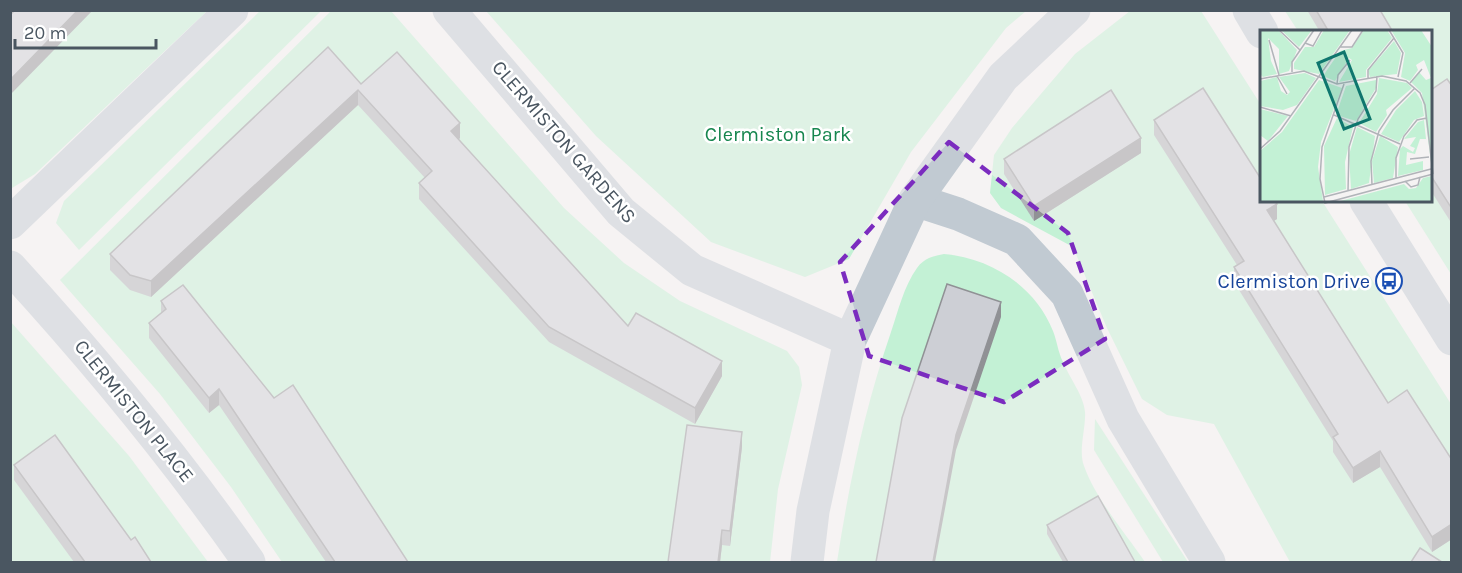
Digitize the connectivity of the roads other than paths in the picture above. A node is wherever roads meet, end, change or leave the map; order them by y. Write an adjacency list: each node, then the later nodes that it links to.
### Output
1 (232, 10): 8 (street)
2 (449, 10): 11 (street, CLERMISTON GARDENS)
3 (1074, 10): 6 (street)
4 (1249, 10): 5 (street)
5 (1261, 30)
6 (915, 200): 11 (street); 14 (street)
7 (1367, 202): 10 (street)
8 (10, 223)
9 (10, 267): 12 (street, CLERMISTON PLACE)
10 (1452, 339)
11 (850, 340): 13 (street)
12 (249, 562)
13 (807, 562)
14 (1209, 562)

